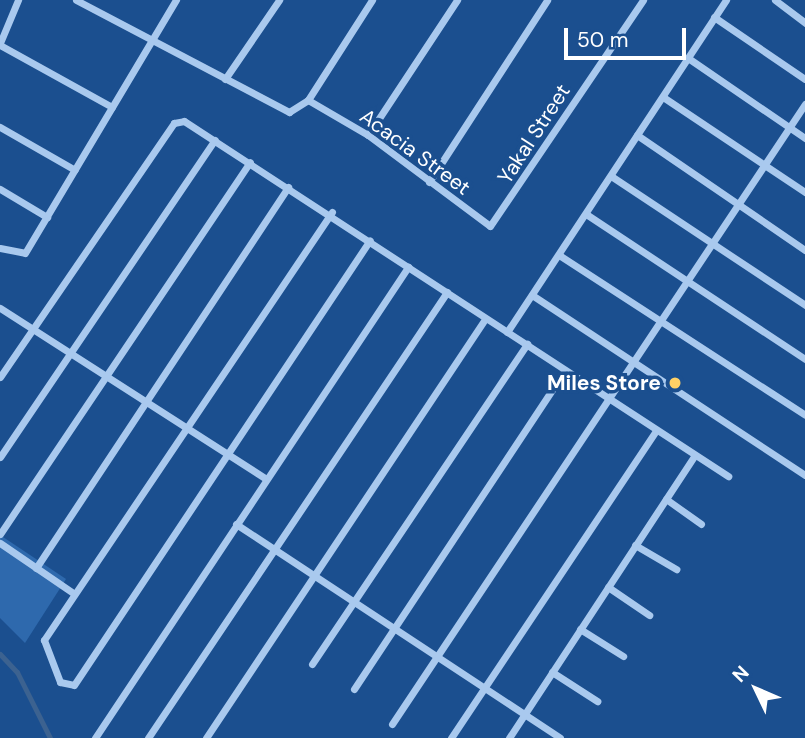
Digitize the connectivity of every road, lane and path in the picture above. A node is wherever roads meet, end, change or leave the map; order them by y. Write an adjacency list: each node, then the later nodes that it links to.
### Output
1 (18, 0): 15 (street)
2 (76, 0): 11 (street)
3 (176, 0): 14 (street)
4 (279, 0): 17 (street)
5 (372, 0): 20 (street)
6 (457, 0): 25 (street)
7 (547, 0): 33 (street)
8 (643, 0): 41 (street, Yakal Street)
9 (726, 0): 12 (street)
10 (775, 0): 13 (street)
11 (91, 4): 14 (street)
12 (714, 17): 16 (street); 18 (street)
13 (805, 23)
14 (156, 40): 17 (street); 22 (street)
15 (0, 44): 22 (street)
16 (688, 58): 19 (street); 24 (street)
17 (225, 79): 20 (street)
18 (805, 79)
19 (663, 97): 26 (street); 30 (street)
20 (308, 100): 25 (street, Acacia Street)
21 (805, 104): 24 (street)
22 (112, 107): 31 (street)
23 (0, 127): 31 (street)
24 (789, 128): 27 (street); 30 (street)
25 (368, 135): 33 (street, Acacia Street)
26 (637, 135): 32 (street); 37 (street)
27 (805, 138)
28 (215, 140): 29 (street); 55 (street); 58 (street)
29 (250, 162): 34 (street); 62 (street)
30 (765, 165): 36 (street); 37 (street)
31 (75, 170): 40 (street)
32 (611, 176): 39 (street); 43 (street)
33 (429, 182): 41 (street, Acacia Street)
34 (288, 187): 38 (street); 64 (street)
35 (0, 189): 40 (street)
36 (805, 192)
37 (740, 204): 43 (street); 45 (street)
38 (332, 212): 42 (street); 67 (street)
39 (586, 214): 46 (street); 48 (street)
40 (47, 217): 44 (street)
41 (500, 218)
42 (370, 240): 47 (street); 69 (street)
43 (714, 244): 48 (street); 51 (street)
44 (0, 247)
45 (805, 250)
46 (559, 255): 50 (street); 54 (street)
47 (408, 267): 49 (street); 74 (street)
48 (688, 282): 54 (street); 59 (street)
49 (447, 292): 53 (street); 81 (street)
50 (533, 295): 56 (street); 60 (street)
51 (805, 305)
52 (0, 308): 55 (street)
53 (485, 319): 56 (street); 84 (street)
54 (661, 323): 60 (street); 66 (street)
55 (33, 328): 58 (street); 63 (street)
56 (508, 332): 57 (street)
57 (527, 344): 61 (street); 87 (street)
58 (73, 353): 62 (street); 71 (street)
59 (805, 359)
60 (638, 363): 65 (street); 72 (street)
61 (565, 370): 65 (street); 89 (street)
62 (110, 376): 64 (street); 78 (street)
63 (0, 377)
64 (149, 402): 67 (street); 82 (street)
65 (611, 402): 68 (street); 92 (street)
66 (805, 415)
67 (187, 428): 69 (street); 86 (street)
68 (655, 432): 70 (street); 96 (street)
69 (227, 455): 74 (street); 86 (street)
70 (694, 456): 73 (street); 75 (street)
71 (0, 457)
72 (805, 475)
73 (728, 476)
74 (266, 479): 76 (street)
75 (666, 499): 77 (street); 80 (street)
76 (236, 524): 81 (street); 100 (street)
77 (701, 524)
78 (0, 534)
79 (0, 543): 82 (street)
80 (635, 545): 83 (street); 85 (street)
81 (275, 550): 84 (street); 101 (street)
82 (36, 568): 86 (street)
83 (676, 569)
84 (315, 577): 87 (street); 102 (street)
85 (608, 587): 88 (street); 90 (street)
86 (73, 593)
87 (353, 602): 89 (street); 93 (street)
88 (649, 615)
89 (393, 628): 92 (street); 95 (street)
90 (580, 629): 91 (street); 94 (street)
91 (623, 656)
92 (437, 658): 96 (street); 99 (street)
93 (313, 664)
94 (552, 672): 97 (street); 98 (street)
95 (354, 689)
96 (483, 691): 98 (street); 103 (street)
97 (597, 701)
98 (523, 717): 104 (street); 105 (street)
99 (392, 724)
100 (95, 738)
101 (148, 738)
102 (206, 738)
103 (451, 738)
104 (509, 738)
105 (560, 738)

